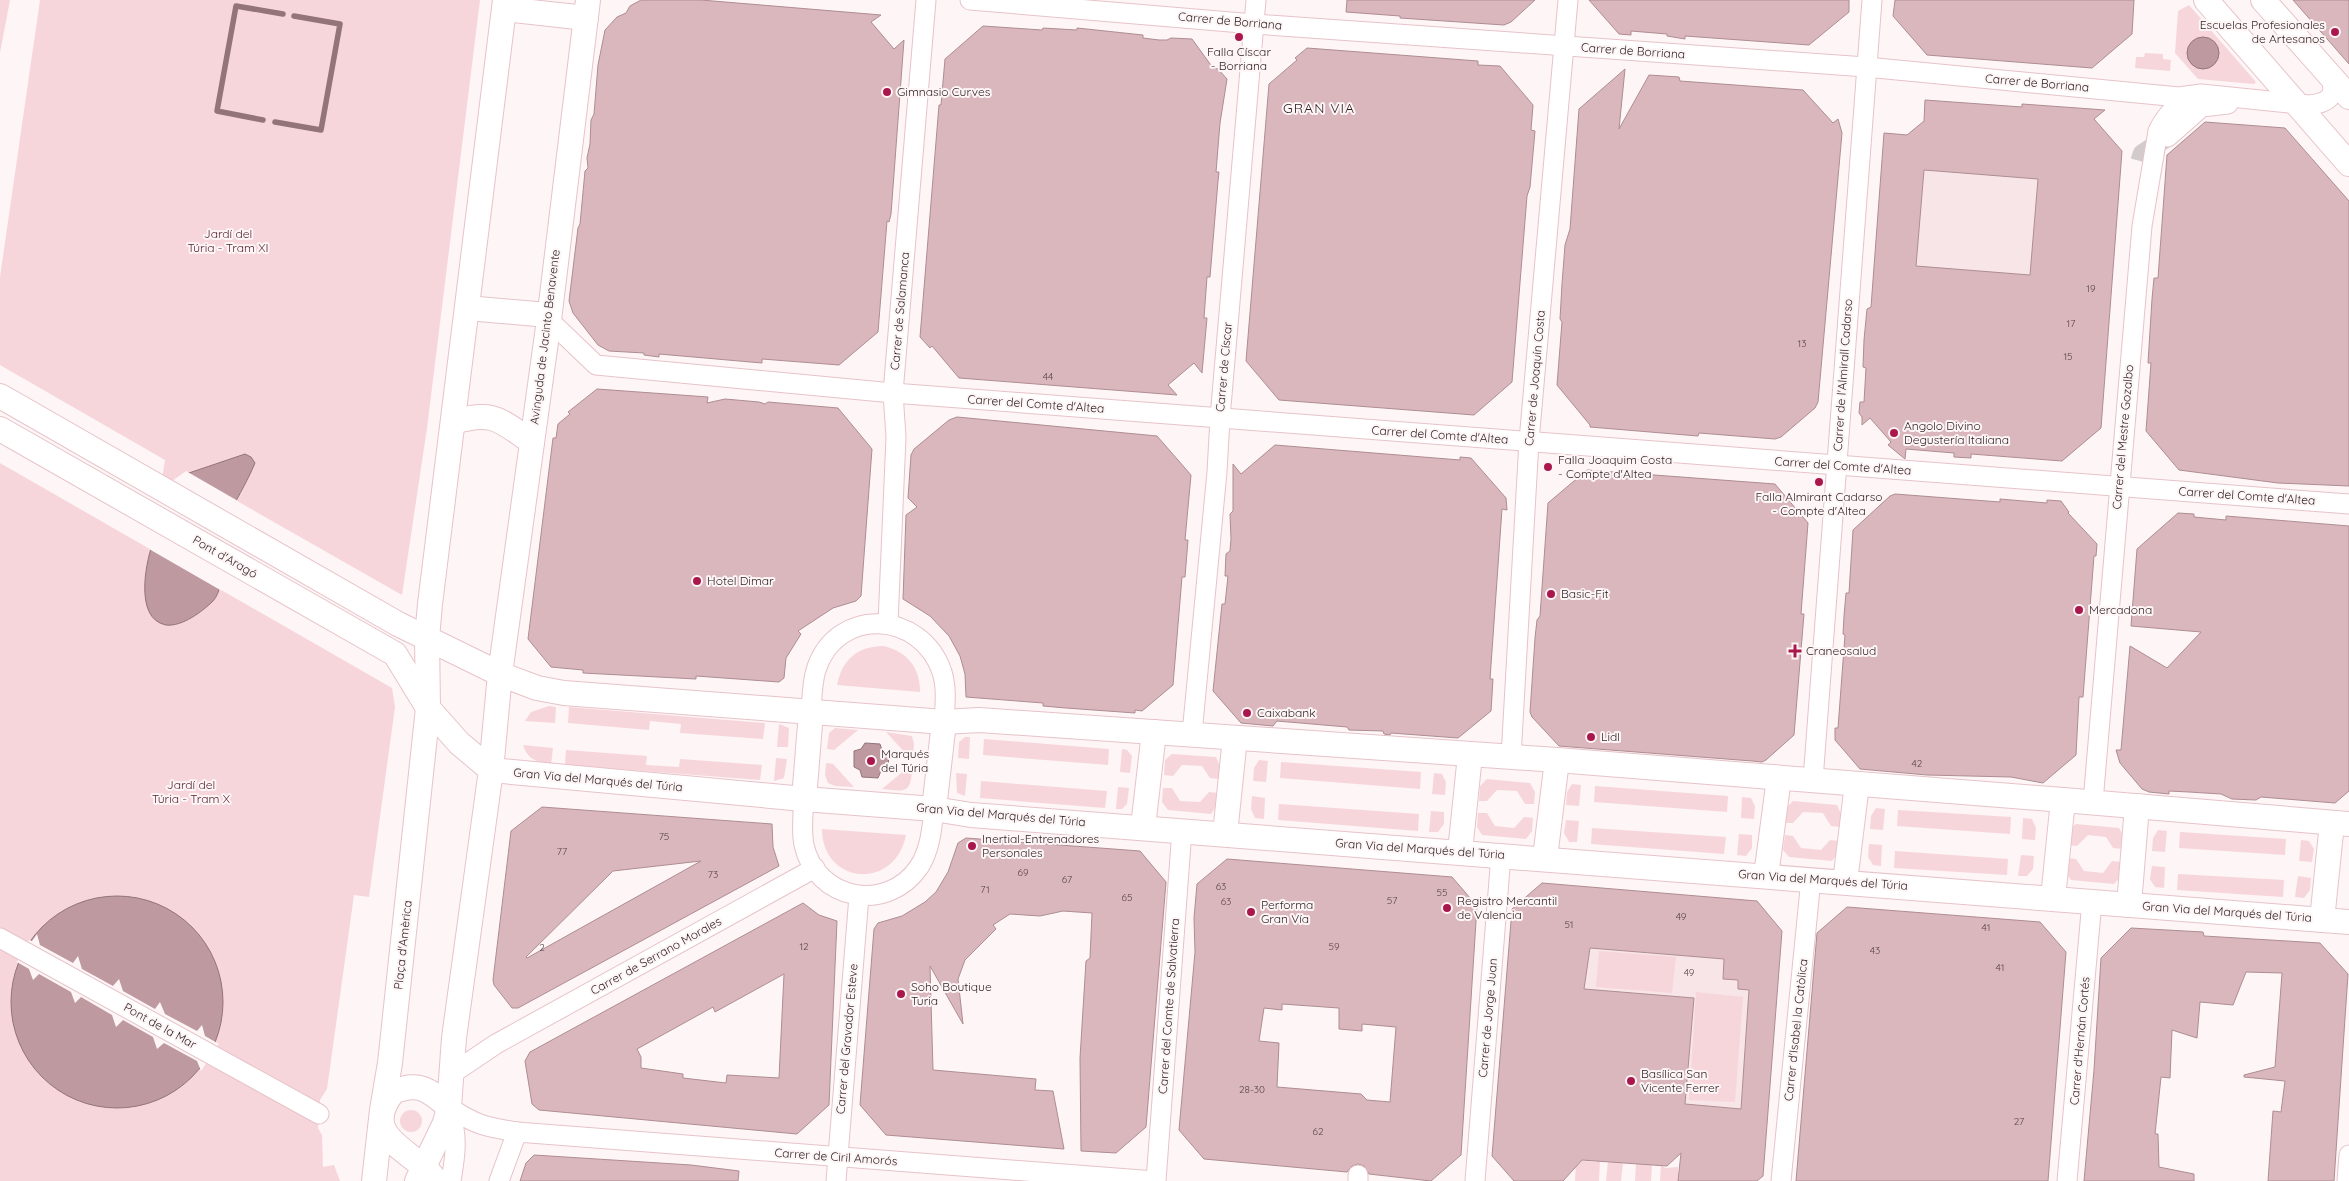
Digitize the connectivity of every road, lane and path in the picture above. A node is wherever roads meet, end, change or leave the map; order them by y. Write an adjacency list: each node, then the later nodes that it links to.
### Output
1 (926, 0): 24 (street, Carrer de Salamanca)
2 (970, 0): 10 (street, Carrer de Borriana)
3 (1256, 0): 10 (street, Carrer de Císcar)
4 (1568, 0): 11 (street, Carrer de Joaquín Costa)
5 (1872, 0): 12 (street, Carrer de l'Almirall Cadarso)
6 (2206, 0): 17 (main road)
7 (2263, 0): 13 (main road)
8 (505, 5): 9 (main road); 22 (main road)
9 (587, 9): 23 (main road, Avinguda de Jacinto Benavente)
10 (1254, 24): 11 (street, Carrer de Borriana); 26 (street, Carrer de Císcar)
11 (1564, 46): 12 (street, Carrer de Borriana); 29 (street, Carrer de Joaquín Costa)
12 (1866, 67): 14 (street, Carrer de Borriana); 31 (street, Carrer de l'Almirall Cadarso)
13 (2328, 74): 15 (main road); 17 (street, Carrer de Borriana)
14 (2201, 94): 16 (street, Carrer de Borriana); 21 (street, Carrer del Mestre Gozalbo)
15 (2349, 97)
16 (2254, 100): 17 (street, Carrer de Borriana); 18 (street)
17 (2296, 104): 20 (main road)
18 (2168, 137)
19 (2140, 162): 21 (street)
20 (2349, 164)
21 (2142, 226): 32 (street, Carrer del Mestre Gozalbo)
22 (467, 308): 23 (main road); 27 (main road)
23 (549, 318): 24 (street, Carrer del Comte d'Altea); 30 (main road, Avinguda de Jacinto Benavente)
24 (893, 393): 26 (street, Carrer del Comte d'Altea); 34 (street, Carrer de Salamanca)
25 (0, 396): 35 (main road)
26 (1220, 418): 29 (street, Carrer del Comte d'Altea); 41 (street, Carrer de Císcar)
27 (453, 422): 30 (main road); 35 (main road)
28 (0, 429): 37 (main road, Pont d'Aragó)
29 (1529, 441): 31 (street, Carrer del Comte d'Altea); 44 (street, Carrer de Joaquín Costa)
30 (532, 442): 36 (main road, Avinguda de Jacinto Benavente)
31 (1836, 465): 32 (street, Carrer del Comte d'Altea); 48 (street, Carrer de l'Almirall Cadarso)
32 (2119, 487): 33 (street, Carrer del Comte d'Altea); 52 (street, Carrer del Mestre Gozalbo)
33 (2349, 504)
34 (888, 623): 38 (street); 39 (street)
35 (427, 638): 36 (main road); 37 (main road, Plaça d'Amèrica)
36 (500, 674): 38 (main road); 46 (main road)
37 (428, 708): 46 (main road); 75 (main road, Plaça d'Amèrica)
38 (811, 712): 39 (main road); 50 (main road)
39 (944, 722): 40 (main road); 54 (main road)
40 (1154, 732): 41 (main road); 56 (main road)
41 (1192, 734): 42 (main road)
42 (1235, 738): 43 (main road); 58 (main road)
43 (1470, 755): 44 (main road); 59 (main road)
44 (1511, 757): 45 (main road)
45 (1557, 760): 47 (main road); 61 (main road)
46 (491, 770): 50 (main road, Gran Via del Marqués del Túria); 73 (main road)
47 (1779, 778): 48 (main road); 63 (main road)
48 (1813, 780): 49 (main road)
49 (1857, 784): 51 (main road); 65 (main road)
50 (804, 799): 54 (main road, Gran Via del Marqués del Túria); 62 (street)
51 (2063, 800): 52 (main road); 67 (main road)
52 (2094, 802): 53 (main road)
53 (2137, 806): 55 (main road); 69 (main road)
54 (934, 809): 56 (main road, Gran Via del Marqués del Túria); 66 (street)
55 (2340, 823): 70 (main road)
56 (1143, 828): 57 (main road, Gran Via del Marqués del Túria)
57 (1182, 830): 58 (main road, Gran Via del Marqués del Túria); 85 (street, Carrer del Comte de Salvatierra)
58 (1225, 834): 59 (main road, Gran Via del Marqués del Túria)
59 (1460, 852): 60 (main road, Gran Via del Marqués del Túria)
60 (1501, 855): 61 (main road, Gran Via del Marqués del Túria); 86 (street, Carrer de Jorge Juan)
61 (1545, 858): 63 (main road, Gran Via del Marqués del Túria)
62 (815, 868): 66 (street); 73 (street, Carrer de Serrano Morales)
63 (1766, 876): 64 (main road, Gran Via del Marqués del Túria)
64 (1812, 879): 65 (main road, Gran Via del Marqués del Túria); 87 (street, Carrer d'Isabel la Catòlica)
65 (1845, 882): 67 (main road, Gran Via del Marqués del Túria)
66 (859, 896): 79 (street, Carrer del Gravador Esteve)
67 (2053, 898): 68 (main road, Gran Via del Marqués del Túria)
68 (2092, 901): 69 (main road, Gran Via del Marqués del Túria); 88 (street, Carrer d'Hernán Cortés)
69 (2129, 905): 70 (main road, Gran Via del Marqués del Túria)
70 (2322, 920): 71 (main road, Gran Via del Marqués del Túria)
71 (2349, 922)
72 (0, 938): 76 (street, Pont de la Mar)
73 (450, 1075): 74 (main road)
74 (448, 1107): 75 (main road); 77 (street); 80 (main road); 82 (street)
75 (382, 1110): 80 (main road); 81 (main road, Plaça d'Amèrica)
76 (319, 1114)
77 (517, 1132): 79 (street, Carrer de Ciril Amorós); 83 (street)
78 (2349, 1155): 89 (street)
79 (837, 1157): 84 (street, Carrer del Gravador Esteve); 85 (street, Carrer de Ciril Amorós)
80 (426, 1176)
81 (374, 1181)
82 (451, 1181)
83 (500, 1181)
84 (836, 1181)
85 (1155, 1181)
86 (1474, 1181)
87 (1781, 1181)
88 (2067, 1181)
89 (2347, 1181)

